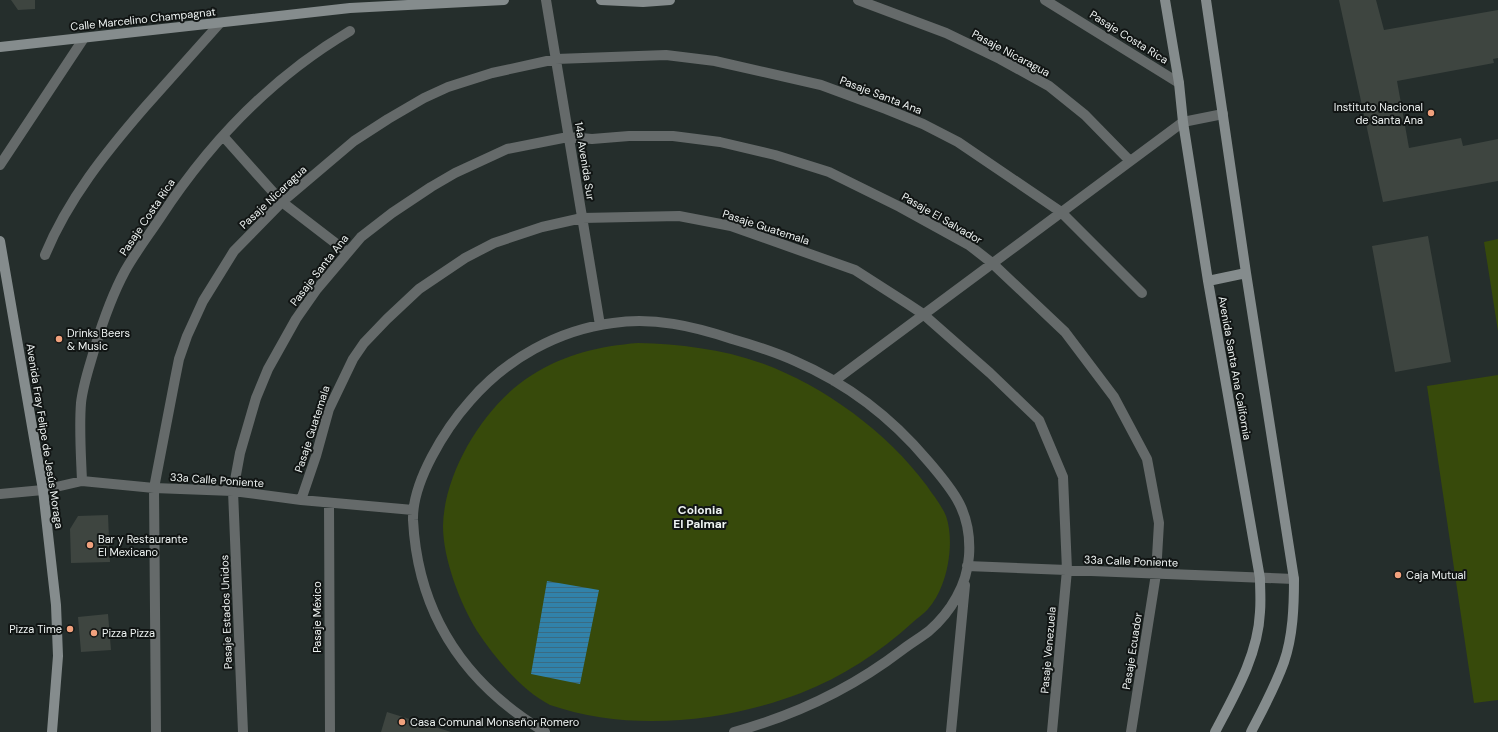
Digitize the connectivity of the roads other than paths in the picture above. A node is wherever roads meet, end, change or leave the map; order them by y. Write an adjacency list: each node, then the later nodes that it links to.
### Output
1 (504, 0): 9 (street, Calle Marcelino Champagnat)
2 (546, 0): 13 (street, 14a Avenida Sur)
3 (601, 0): 4 (street)
4 (670, 0)
5 (858, 0): 19 (street, Pasaje Nicaragua)
6 (1046, 0): 14 (street, Pasaje Costa Rica)
7 (1165, 0): 14 (street, Avenida Santa Ana California)
8 (1206, 0): 15 (street)
9 (220, 23): 11 (street, Calle Marcelino Champagnat); 26 (street)
10 (350, 31): 17 (street, Pasaje Costa Rica)
11 (84, 38): 12 (street, Calle Marcelino Champagnat); 20 (street)
12 (0, 47)
13 (556, 59): 18 (street, 14a Avenida Sur); 21 (street, Pasaje Nicaragua); 22 (street, Pasaje Santa Ana)
14 (1179, 83): 16 (street, Avenida Santa Ana California)
15 (1223, 114): 16 (street); 28 (street)
16 (1183, 122): 19 (street); 29 (street, Avenida Santa Ana California)
17 (222, 136): 21 (street); 34 (street, Pasaje Costa Rica)
18 (568, 137): 23 (street, 14a Avenida Sur); 25 (street, Pasaje Santa Ana); 27 (street, Pasaje El Salvador)
19 (1130, 161): 22 (street)
20 (0, 165)
21 (282, 202): 25 (street); 35 (street, Pasaje Nicaragua)
22 (1061, 212): 27 (street); 30 (street, Pasaje Santa Ana)
23 (582, 218): 31 (street, Pasaje Guatemala); 32 (street, 14a Avenida Sur); 39 (street, Pasaje Guatemala)
24 (0, 241): 36 (street, Avenida Fray Felipe de Jesús Moraga)
25 (347, 252): 37 (street, Pasaje Santa Ana)
26 (45, 255)
27 (992, 263): 31 (street); 44 (street, Pasaje El Salvador)
28 (1246, 273): 29 (street); 46 (street)
29 (1208, 281): 45 (street, Avenida Santa Ana California)
30 (1142, 293)
31 (924, 314): 33 (street); 43 (street, Pasaje Guatemala)
32 (600, 325): 33 (street); 41 (street)
33 (834, 381): 42 (street)
34 (82, 481): 35 (street, 33a Calle Poniente); 36 (street, 33a Calle Poniente)
35 (154, 488): 37 (street, 33a Calle Poniente); 48 (street, Pasaje Nicaragua)
36 (44, 490): 38 (street, 33a Calle Poniente); 47 (street, Avenida Fray Felipe de Jesús Moraga)
37 (234, 491): 39 (street, 33a Calle Poniente); 49 (street, Pasaje Estados Unidos)
38 (0, 494)
39 (301, 500): 40 (street, 33a Calle Poniente)
40 (329, 503): 41 (street, 33a Calle Poniente); 50 (street, Pasaje México)
41 (413, 510): 51 (street)
42 (967, 570): 43 (street, 33a Calle Poniente); 52 (street); 53 (street)
43 (1067, 570): 44 (street, 33a Calle Poniente); 54 (street, Pasaje Venezuela)
44 (1156, 574): 45 (street, 33a Calle Poniente); 55 (street, Pasaje Ecuador)
45 (1260, 578): 46 (street, 33a Calle Poniente); 56 (street, Avenida Santa Ana California)
46 (1294, 579): 57 (street)
47 (52, 732)
48 (156, 732)
49 (243, 732)
50 (330, 732)
51 (545, 732)
52 (734, 732)
53 (951, 732)
54 (1052, 732)
55 (1131, 732)
56 (1215, 732)
57 (1251, 732)

